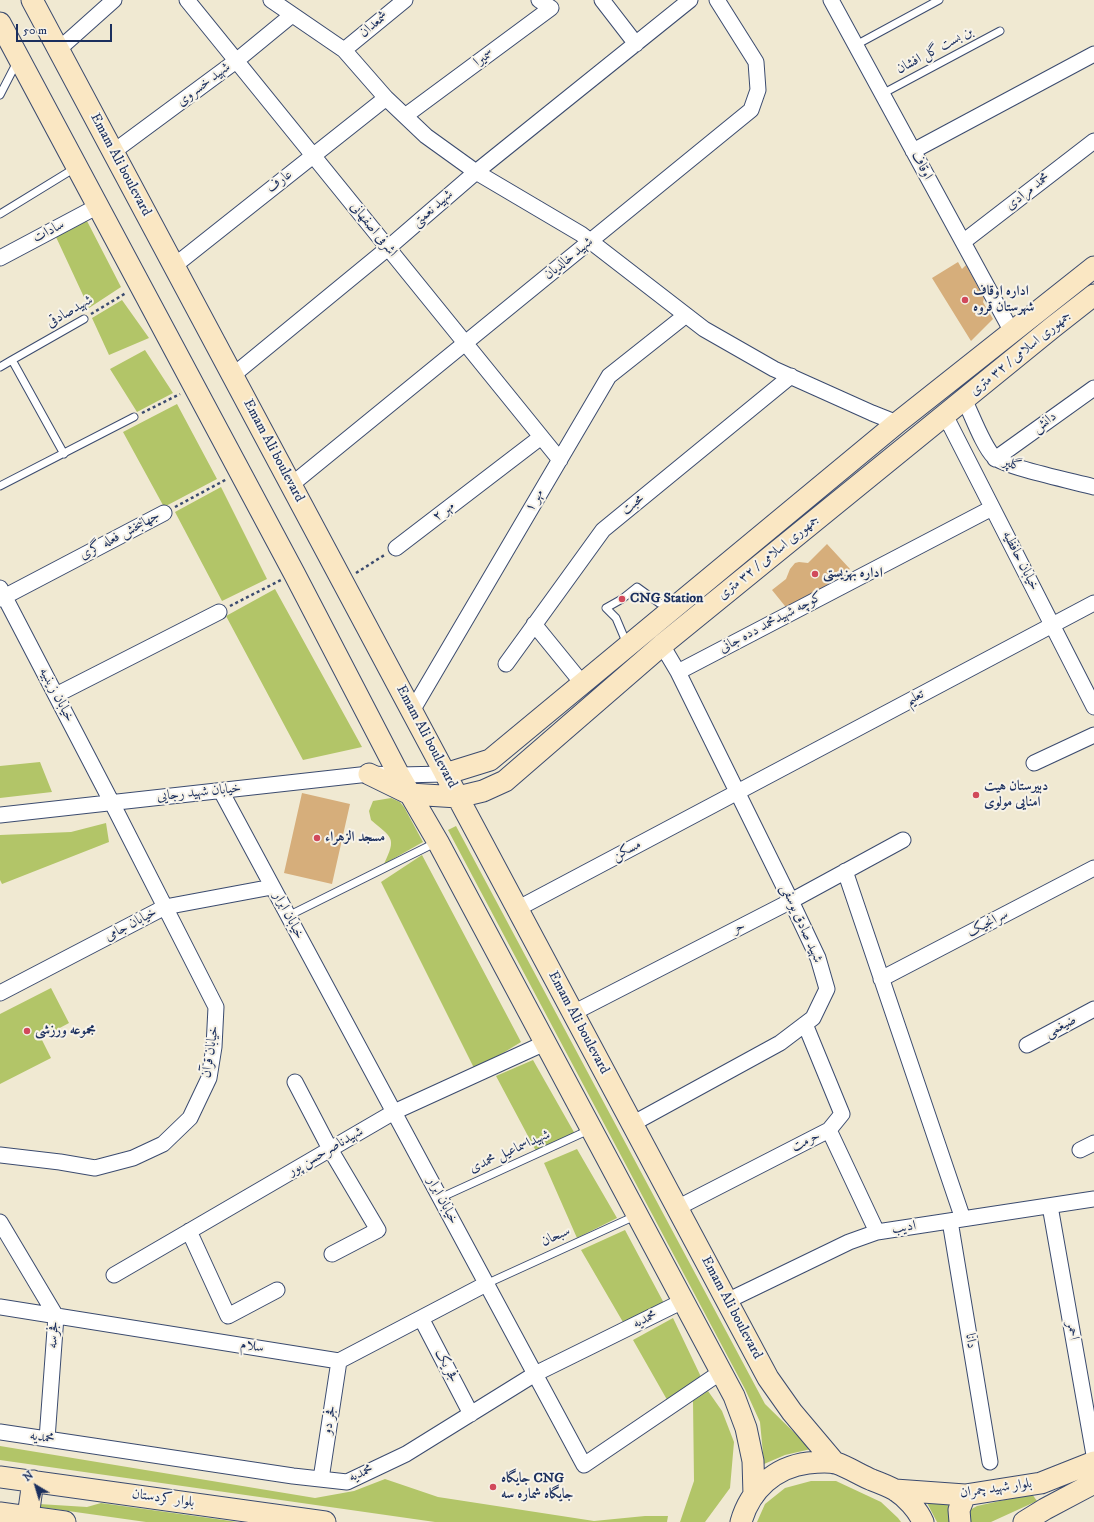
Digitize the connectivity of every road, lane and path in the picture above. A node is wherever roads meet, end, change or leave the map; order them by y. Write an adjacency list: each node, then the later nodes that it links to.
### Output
1 (32, 0): 17 (main road, Emam Ali boulevard)
2 (114, 0): 17 (street)
3 (187, 0): 21 (street, اشرفی اصفهانی)
4 (271, 0): 12 (street)
5 (405, 0): 18 (street, شمعدان)
6 (539, 0): 25 (street, سمیرا)
7 (602, 0): 15 (street)
8 (690, 0): 15 (street, شهید نعمتی)
9 (717, 0): 34 (street, شهید خالدیان)
10 (831, 0): 16 (street, اوقاف)
11 (939, 0): 16 (lane)
12 (292, 15): 18 (street); 21 (street, شهید خسروی)
13 (0, 23): 20 (main road)
14 (1000, 31): 22 (lane, بن بست گل افشان)
15 (636, 44): 31 (street, شهید نعمتی)
16 (856, 45): 22 (street, اوقاف)
17 (58, 50): 27 (main road, Emam Ali boulevard)
18 (344, 50): 24 (street)
19 (1094, 54): 28 (street)
20 (19, 58): 23 (lane); 30 (main road)
21 (236, 61): 27 (street, شهید خسروی); 29 (street, اشرفی اصفهانی)
22 (882, 94): 28 (street, اوقاف)
23 (0, 95)
24 (386, 98): 25 (street); 29 (street, عارف)
25 (405, 116): 31 (street)
26 (1094, 141): 35 (street, محمد مرادی)
27 (113, 152): 38 (main road, Emam Ali boulevard)
28 (914, 152): 35 (street, اوقاف)
29 (313, 156): 36 (street, اشرفی اصفهانی); 38 (street, عارف)
30 (77, 167): 32 (main road); 33 (lane)
31 (476, 172): 34 (street); 36 (street, شهید نعمتی)
32 (98, 206): 37 (street, سادات); 40 (main road)
33 (0, 214)
34 (590, 242): 43 (street); 47 (street, شهید خالدیان)
35 (963, 242): 46 (street, اوقاف)
36 (388, 248): 47 (street, اشرفی اصفهانی); 50 (street, شهید نعمتی)
37 (0, 258)
38 (174, 266): 50 (main road, Emam Ali boulevard)
39 (1094, 267): 42 (main road, جمهوری اسلامی / ۳۲ متری)
40 (140, 285): 44 (path, شهیدصادقی); 52 (main road)
41 (1094, 295): 45 (main road, جمهوری اسلامی / ۳۲ متری)
42 (1040, 310): 45 (street); 46 (main road, جمهوری اسلامی / ۳۲ متری)
43 (686, 315): 51 (street); 61 (street, مهر ۱)
44 (84, 319): 48 (lane, شهیدصادقی)
45 (1053, 327): 54 (main road, جمهوری اسلامی / ۳۲ متری)
46 (1012, 332): 57 (main road, جمهوری اسلامی / ۳۲ متری)
47 (466, 343): 58 (street, اشرفی اصفهانی); 64 (street, شهید خالدیان)
48 (12, 360): 49 (lane, شهیدصادقی); 59 (lane)
49 (0, 367)
50 (232, 376): 64 (main road, Emam Ali boulevard)
51 (791, 376): 57 (street); 75 (street, محبت)
52 (194, 386): 56 (path); 62 (main road)
53 (1094, 388): 60 (street, دانش)
54 (964, 399): 55 (main road, جمهوری اسلامی / ۳۲ متری); 60 (street, گلپر)
55 (945, 415): 66 (street, خیابان حافظیه); 78 (main road, جمهوری اسلامی / ۳۲ متری)
56 (134, 417): 59 (lane)
57 (897, 423): 73 (main road, جمهوری اسلامی / ۳۲ متری)
58 (541, 437): 61 (street, اشرفی اصفهانی); 68 (street, مهر ۲)
59 (64, 454): 65 (lane)
60 (995, 459): 63 (street, گلپر)
61 (560, 460): 84 (street, مهر ۱)
62 (240, 472): 67 (path, جهانبخش فعله گری); 69 (main road)
63 (1091, 483)
64 (291, 485): 70 (main road, Emam Ali boulevard)
65 (0, 486)
66 (992, 508): 76 (street, خیابان حافظیه); 80 (street, کوچه شهیدمحمد دده جانی)
67 (164, 513): 71 (street, جهانبخش فعله گری)
68 (396, 548): 70 (path)
69 (294, 573): 74 (path); 89 (main road)
70 (342, 581): 84 (main road, Emam Ali boulevard)
71 (2, 595): 82 (street, خیابان زینبیه)
72 (1094, 604): 76 (street, تعلیم)
73 (676, 605): 77 (main road, جمهوری اسلامی / ۳۲ متری); 77 (lane)
74 (219, 612): 82 (street)
75 (534, 624): 79 (street, محبت); 81 (street)
76 (1053, 625): 83 (street, خیابان حافظیه); 91 (street, تعلیم)
77 (628, 645): 81 (main road, جمهوری اسلامی / ۳۲ متری)
78 (662, 645): 80 (street, شهید صادق یوسفی); 93 (main road, جمهوری اسلامی / ۳۲ متری)
79 (506, 664)
80 (678, 672): 91 (street, شهید صادق یوسفی)
81 (582, 683): 88 (main road, جمهوری اسلامی / ۳۲ متری)
82 (56, 695): 94 (street, خیابان زینبیه)
83 (1094, 707)
84 (412, 711): 88 (main road, Emam Ali boulevard)
85 (1094, 735): 86 (street)
86 (1034, 763)
87 (369, 774): 89 (street, خیابان شهید رجایی); 90 (street, خیابان شهید رجایی); 92 (main road, جمهوری اسلامی / ۳۲ متری)
88 (445, 774): 89 (street, خیابان شهید رجایی); 93 (main road, Emam Ali boulevard)
89 (399, 775): 92 (main road)
90 (221, 790): 94 (street, خیابان شهید رجایی); 100 (street, خیابان ابرار)
91 (736, 793): 101 (street, شهید صادق یوسفی); 103 (street, مسکن)
92 (410, 794): 93 (main road, جمهوری اسلامی / ۳۲ متری); 97 (main road)
93 (458, 797): 103 (main road, Emam Ali boulevard)
94 (112, 802): 95 (street, خیابان شهید رجایی); 102 (street, خیابان قرآن)
95 (2, 810)
96 (903, 840): 99 (street, حر)
97 (438, 842): 104 (lane); 110 (main road)
98 (1094, 868): 105 (street, سرانجیک)
99 (845, 871): 101 (street, حر); 105 (street, دانا)
100 (272, 887): 102 (street, خیابان جامی); 104 (street, خیابان ابرار)
101 (791, 901): 108 (street, حر); 109 (street, شهید صادق یوسفی)
102 (165, 906): 106 (street, خیابان جامی); 120 (street, خیابان قرآن)
103 (517, 908): 108 (main road, Emam Ali boulevard)
104 (288, 916): 113 (street, خیابان ابرار)
105 (882, 979): 126 (street, دانا)
106 (0, 993)
107 (1094, 1009): 111 (street, ضیغمی)
108 (573, 1013): 114 (main road, Emam Ali boulevard)
109 (805, 1024): 114 (street, شهید صادق یوسفی); 116 (street, حرمت)
110 (545, 1043): 113 (street, شهیدناصرحسن پور); 115 (main road)
111 (1027, 1045)
112 (295, 1082): 118 (street)
113 (394, 1112): 118 (street, شهیدناصرحسن پور); 121 (street, خیابان ابرار)
114 (632, 1124): 124 (main road, Emam Ali boulevard)
115 (592, 1129): 121 (lane, شهیداسماعیل محمدی); 125 (main road)
116 (829, 1130): 124 (street, حرمت); 129 (street)
117 (1094, 1143): 119 (street)
118 (330, 1149): 128 (street, شهیدناصرحسن پور); 130 (street)
119 (1080, 1150)
120 (0, 1155)
121 (440, 1198): 132 (street, خیابان ابرار)
122 (1094, 1199): 123 (street, ادیب)
123 (1050, 1206): 126 (street, ادیب); 145 (street, احمر)
124 (677, 1208): 135 (main road, Emam Ali boulevard)
125 (637, 1215): 132 (lane, سبحان); 134 (main road)
126 (956, 1220): 129 (street, ادیب); 146 (street, دانا)
127 (0, 1222): 137 (street, فجرسه)
128 (189, 1231): 131 (street, شهیدناصرحسن پور); 133 (street)
129 (877, 1232): 135 (street, ادیب)
130 (332, 1254)
131 (114, 1275)
132 (486, 1284): 138 (street); 141 (street, خیابان ابرار)
133 (278, 1290)
134 (683, 1301): 140 (main road); 141 (street, محمدیه)
135 (727, 1301): 148 (main road, Emam Ali boulevard)
136 (0, 1308): 137 (street, سلام)
137 (56, 1316): 139 (street, سلام); 144 (street, فجرسه)
138 (421, 1318): 139 (street); 142 (street, فجر یک)
139 (339, 1361): 150 (street, فجر دو)
140 (721, 1372): 141 (street, خیابان ابرار); 155 (main road)
141 (535, 1374): 142 (street, محمدیه)
142 (471, 1414): 150 (street, محمدیه)
143 (0, 1432): 144 (street, محمدیه)
144 (47, 1439): 150 (street, محمدیه)
145 (1094, 1455)
146 (990, 1462)
147 (1094, 1462): 154 (main road, بلوار شهید چمران)
148 (835, 1463): 153 (main road); 155 (main road)
149 (0, 1476): 151 (main road, بلوار کردستان)
150 (321, 1480)
151 (33, 1481): 157 (main road); 159 (main road, بلوار کردستان)
152 (1094, 1483): 162 (main road, بلوار شهید چمران)
153 (895, 1490): 154 (main road, بلوار شهید چمران); 160 (main road)
154 (965, 1495): 161 (main road)
155 (742, 1512)
156 (0, 1513): 157 (main road)
157 (28, 1517): 158 (main road)
158 (65, 1522)
159 (325, 1522)
160 (923, 1522)
161 (960, 1522)
162 (1024, 1522)

